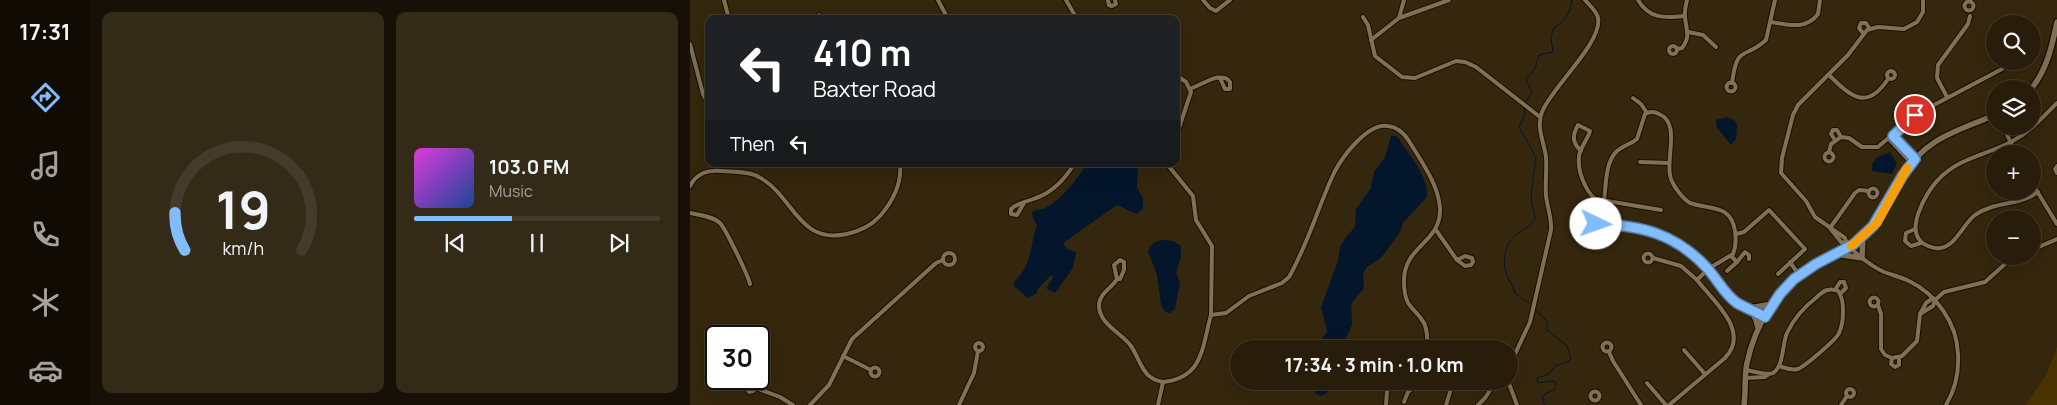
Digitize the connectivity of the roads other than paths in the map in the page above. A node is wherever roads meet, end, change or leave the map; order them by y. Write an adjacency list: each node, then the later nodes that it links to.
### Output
1 (724, 0): 17 (street)
2 (938, 0): 18 (street)
3 (1066, 0): 19 (street)
4 (1108, 0): 5 (street)
5 (1115, 0)
6 (1203, 0): 7 (street)
7 (1230, 0)
8 (1404, 0): 22 (street)
9 (1449, 0): 22 (street)
10 (1585, 0): 45 (street)
11 (1638, 0): 20 (street)
12 (1687, 0): 20 (street)
13 (1775, 0): 23 (street)
14 (1820, 0): 23 (street)
15 (1923, 0): 25 (street)
16 (1966, 1): 40 (street)
17 (728, 15)
18 (946, 15)
19 (1075, 15)
20 (1684, 16): 26 (street)
21 (1363, 17): 28 (street)
22 (1399, 18): 28 (street)
23 (1771, 22): 38 (street)
24 (2057, 22): 37 (main road)
25 (1870, 29): 27 (street); 27 (street)
26 (1688, 32): 30 (street); 31 (street)
27 (1863, 33): 33 (street)
28 (1371, 40): 45 (street)
29 (690, 44): 41 (street)
30 (1716, 47)
31 (1677, 49)
32 (2000, 70): 40 (street)
33 (1829, 75): 36 (street); 76 (street)
34 (1180, 78): 39 (street)
35 (1220, 78): 39 (street)
36 (1888, 79)
37 (2036, 80)
38 (1732, 83)
39 (1190, 89): 47 (street)
40 (1947, 97): 50 (street)
41 (705, 98)
42 (1633, 98): 44 (street)
43 (2057, 103): 53 (street)
44 (1647, 113): 59 (street); 69 (street)
45 (1540, 116): 112 (street)
46 (1986, 118): 57 (main road)
47 (1180, 126)
48 (2007, 135): 53 (street)
49 (1841, 136): 51 (street); 52 (street); 52 (street)
50 (1893, 136): 51 (street); 57 (street)
51 (1889, 139): 57 (street)
52 (1835, 140): 56 (street)
53 (2010, 142): 54 (street); 77 (street)
54 (2012, 145)
55 (1581, 151): 55 (street); 69 (street)
56 (1829, 152)
57 (1913, 161): 80 (main road)
58 (1640, 162): 59 (street)
59 (1669, 163): 79 (street)
60 (2057, 166): 64 (street)
61 (900, 167): 65 (street)
62 (1072, 167): 70 (street)
63 (1169, 167): 108 (street)
64 (2057, 173)
65 (690, 186)
66 (1870, 190): 76 (street)
67 (2041, 197): 75 (street)
68 (2026, 200): 82 (street)
69 (1604, 202): 71 (street); 74 (street)
70 (1024, 203)
71 (1661, 210)
72 (690, 213): 101 (street)
73 (1596, 224): 74 (street)
74 (1602, 224): 95 (street)
75 (2057, 224)
76 (1830, 228): 83 (street)
77 (1915, 229): 82 (street); 82 (street)
78 (1436, 230): 91 (street); 108 (street); 111 (street)
79 (1736, 234): 86 (street); 93 (street)
80 (1863, 236): 83 (main road); 88 (main road)
81 (2057, 239): 84 (street)
82 (1922, 243)
83 (1848, 245): 85 (main road); 88 (street)
84 (2041, 246)
85 (1836, 254): 88 (main road); 98 (main road)
86 (1731, 256): 92 (street); 95 (street)
87 (1653, 258): 100 (street)
88 (1862, 258): 104 (street)
89 (1749, 259): 92 (street)
90 (943, 260): 116 (street)
91 (1457, 260)
92 (1737, 262): 96 (street)
93 (1790, 262): 97 (street); 98 (street)
94 (2004, 265): 104 (street)
95 (1708, 269): 100 (street); 107 (street)
96 (1727, 271)
97 (1778, 274)
98 (1800, 274): 105 (main road)
99 (1117, 279): 99 (street); 125 (street)
100 (1697, 280): 122 (street)
101 (750, 284)
102 (1835, 290): 103 (street); 103 (street); 119 (street)
103 (1840, 294): 119 (street)
104 (1934, 299): 118 (street); 148 (street)
105 (1772, 304): 107 (main road); 109 (main road)
106 (1878, 305): 117 (street)
107 (1750, 308): 109 (street); 110 (main road)
108 (1211, 315): 125 (street)
109 (1765, 317): 110 (main road)
110 (1758, 328): 121 (main road)
111 (1427, 340)
112 (1518, 348)
113 (1684, 350): 122 (street)
114 (978, 351): 138 (street)
115 (1609, 352): 144 (street)
116 (843, 356): 120 (street); 137 (street)
117 (1892, 358): 118 (street); 118 (street)
118 (1900, 358)
119 (1778, 366): 123 (street)
120 (871, 370)
121 (1746, 370): 123 (street); 124 (main road)
122 (1705, 374): 145 (street)
123 (1769, 374): 124 (street)
124 (1746, 378): 146 (main road)
125 (1163, 382): 139 (street)
126 (1647, 383): 145 (street)
127 (760, 390): 135 (street)
128 (1389, 390): 140 (street)
129 (1411, 390): 134 (street)
130 (1451, 390): 141 (street)
131 (1490, 390): 142 (street)
132 (1511, 390): 143 (street)
133 (1847, 396): 147 (street)
134 (1404, 402)
135 (786, 403): 136 (street)
136 (793, 405)
137 (810, 405)
138 (958, 405)
139 (1158, 405)
140 (1386, 405)
141 (1446, 405)
142 (1478, 405)
143 (1517, 405)
144 (1641, 405)
145 (1668, 405)
146 (1744, 405)
147 (1841, 405)
148 (1946, 405)

